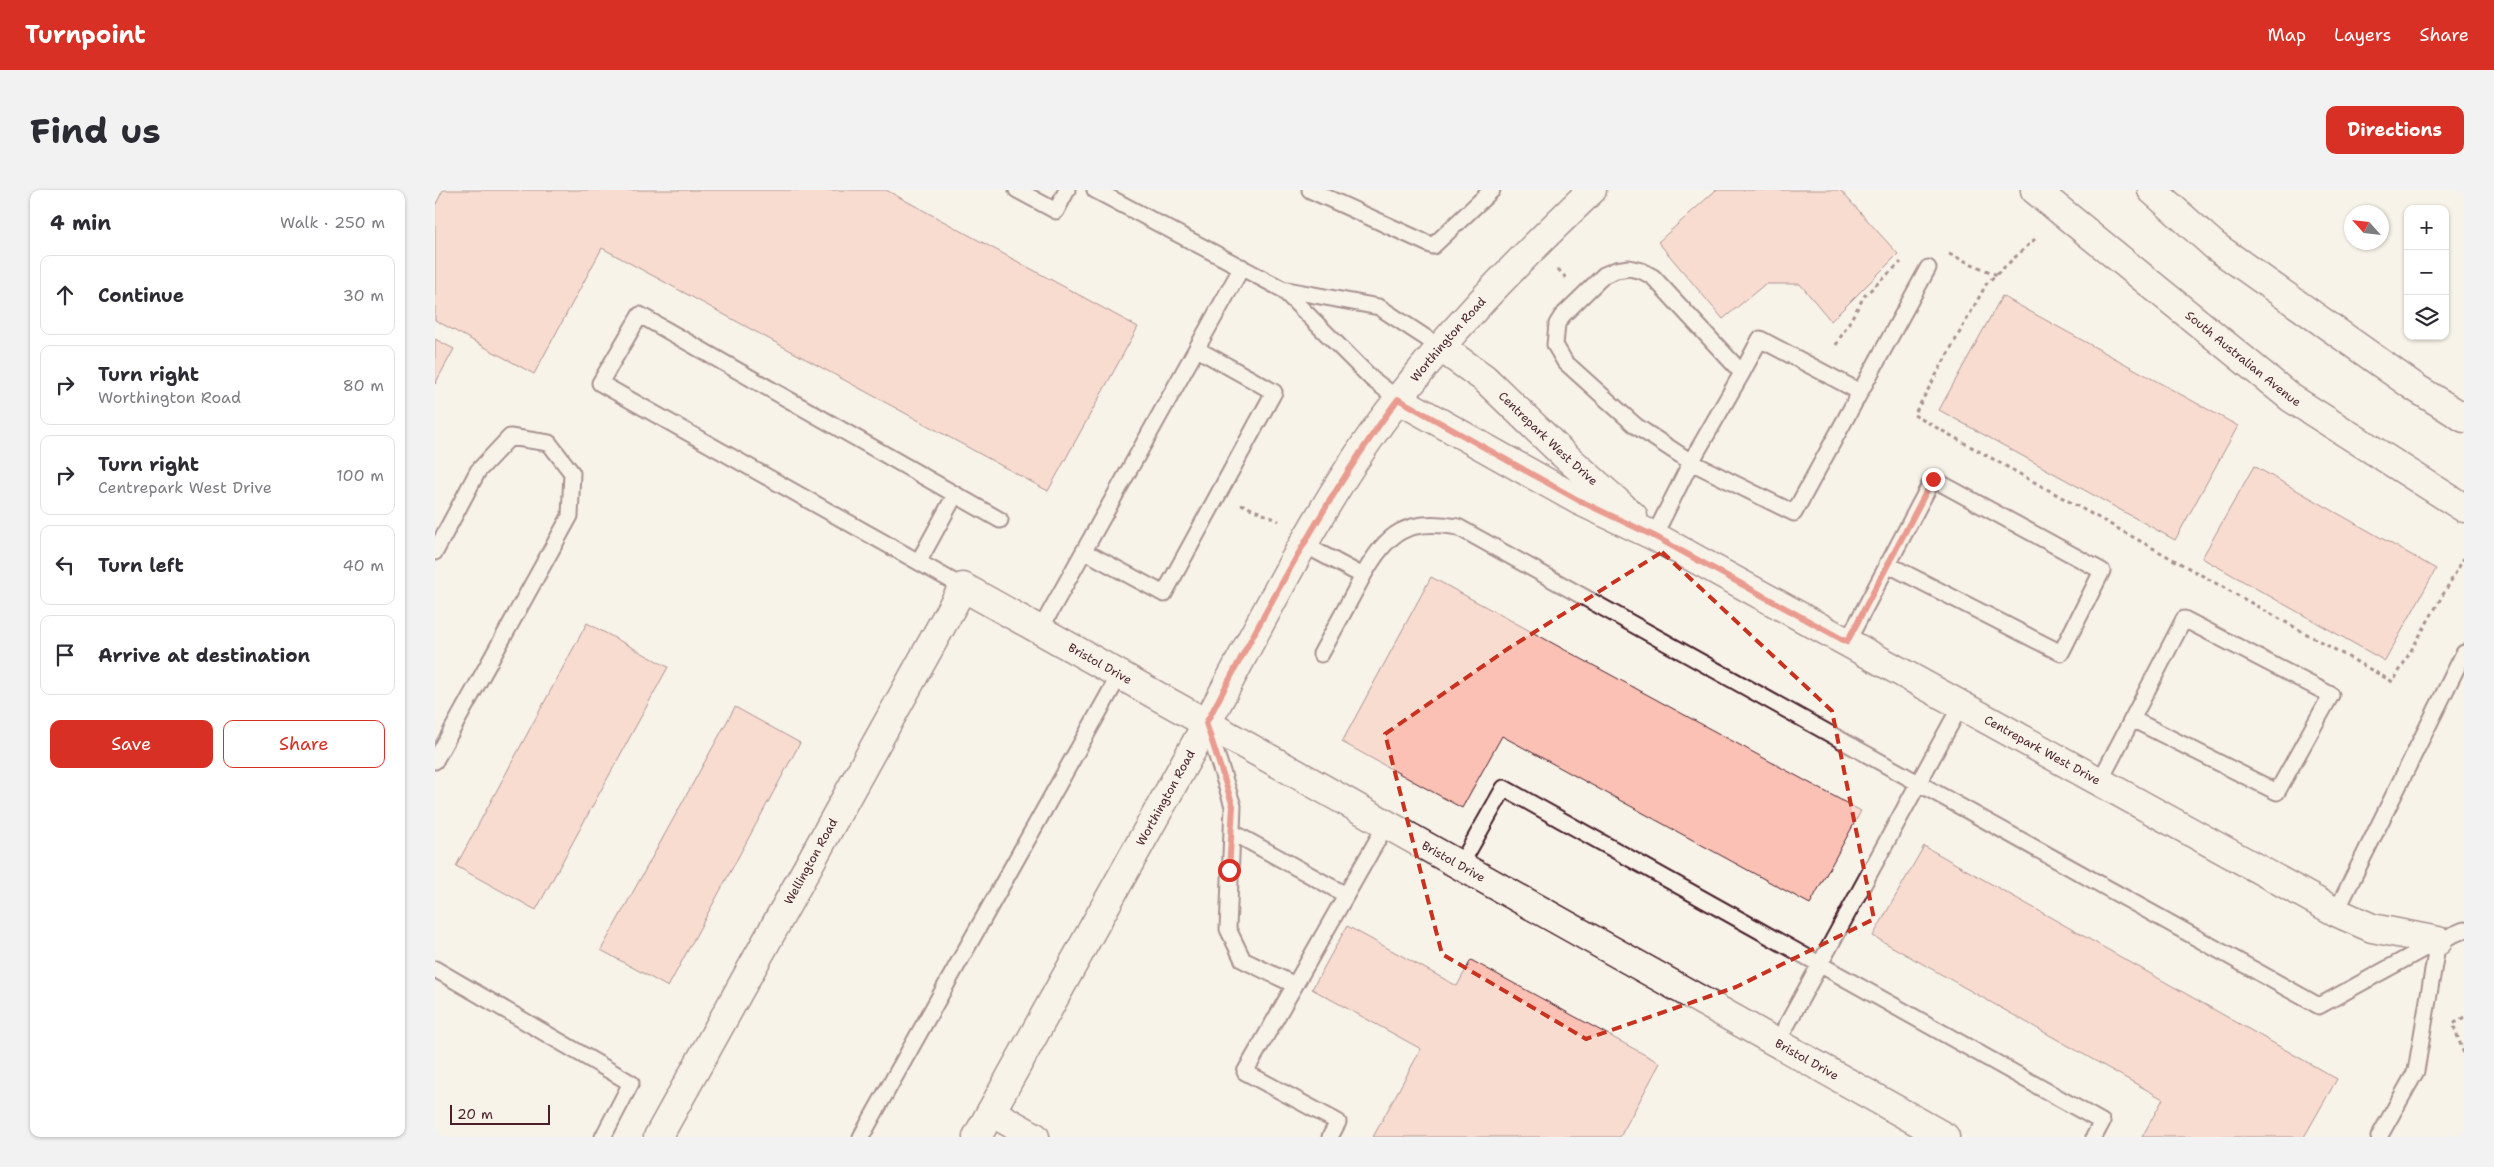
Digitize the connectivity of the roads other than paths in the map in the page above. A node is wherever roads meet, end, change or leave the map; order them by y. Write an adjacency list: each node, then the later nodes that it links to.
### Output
1 (1017, 190): 2 (lane)
2 (1067, 190)
3 (1095, 190): 9 (lane)
4 (1310, 190): 5 (lane)
5 (1492, 190)
6 (1592, 190): 12 (street, Worthington Road)
7 (2035, 190): 20 (street, South Australian Avenue)
8 (2153, 190): 17 (street)
9 (1242, 267): 11 (lane); 13 (lane)
10 (1927, 268): 15 (lane)
11 (1282, 288): 12 (lane); 16 (lane)
12 (1439, 346): 16 (street, Worthington Road); 22 (street, Centrepark West Drive)
13 (1197, 348): 24 (lane); 24 (lane)
14 (1742, 373): 15 (lane); 18 (lane); 18 (lane)
15 (1860, 392): 18 (lane)
16 (1398, 399): 22 (street, Centrepark West Drive); 23 (street, Worthington Road)
17 (2464, 418)
18 (1691, 462): 22 (lane)
19 (955, 494): 21 (lane); 26 (lane); 26 (lane)
20 (2464, 508)
21 (1000, 520)
22 (1654, 536): 31 (street, Centrepark West Drive)
23 (1303, 544): 28 (lane); 37 (street, Worthington Road)
24 (1084, 551): 30 (lane)
25 (435, 552): 38 (lane)
26 (919, 561): 29 (lane)
27 (1887, 564): 27 (lane); 31 (lane)
28 (1363, 576): 32 (lane); 40 (lane)
29 (963, 587): 30 (street, Bristol Drive); 54 (street, Wellington Road)
30 (1040, 630): 34 (street, Bristol Drive)
31 (1847, 642): 35 (street, Centrepark West Drive)
32 (1321, 654)
33 (2464, 654): 45 (lane)
34 (1119, 676): 37 (street, Bristol Drive); 55 (lane)
35 (1961, 705): 39 (street, Centrepark West Drive); 40 (lane)
36 (2133, 719): 36 (lane); 39 (lane)
37 (1206, 723): 41 (street, Bristol Drive); 42 (lane); 52 (street, Worthington Road)
38 (435, 762)
39 (2100, 781): 45 (street, Centrepark West Drive)
40 (1919, 783): 47 (lane); 48 (lane)
41 (1387, 823): 43 (street, Bristol Drive); 44 (lane)
42 (1232, 832): 44 (lane); 50 (lane)
43 (1461, 864): 48 (lane); 51 (street, Bristol Drive)
44 (1347, 895): 50 (lane)
45 (2336, 912): 47 (street, Centrepark West Drive)
46 (2464, 930): 47 (lane)
47 (2438, 941): 61 (lane)
48 (1819, 966): 51 (lane); 60 (lane)
49 (435, 969): 53 (lane)
50 (1295, 986): 58 (lane)
51 (1777, 1042): 59 (street, Bristol Drive)
52 (991, 1112): 56 (street, Worthington Road); 57 (street)
53 (603, 1137)
54 (658, 1137)
55 (861, 1137)
56 (977, 1137)
57 (1035, 1137)
58 (1330, 1137)
59 (1945, 1137)
60 (2094, 1137)
61 (2379, 1137)

